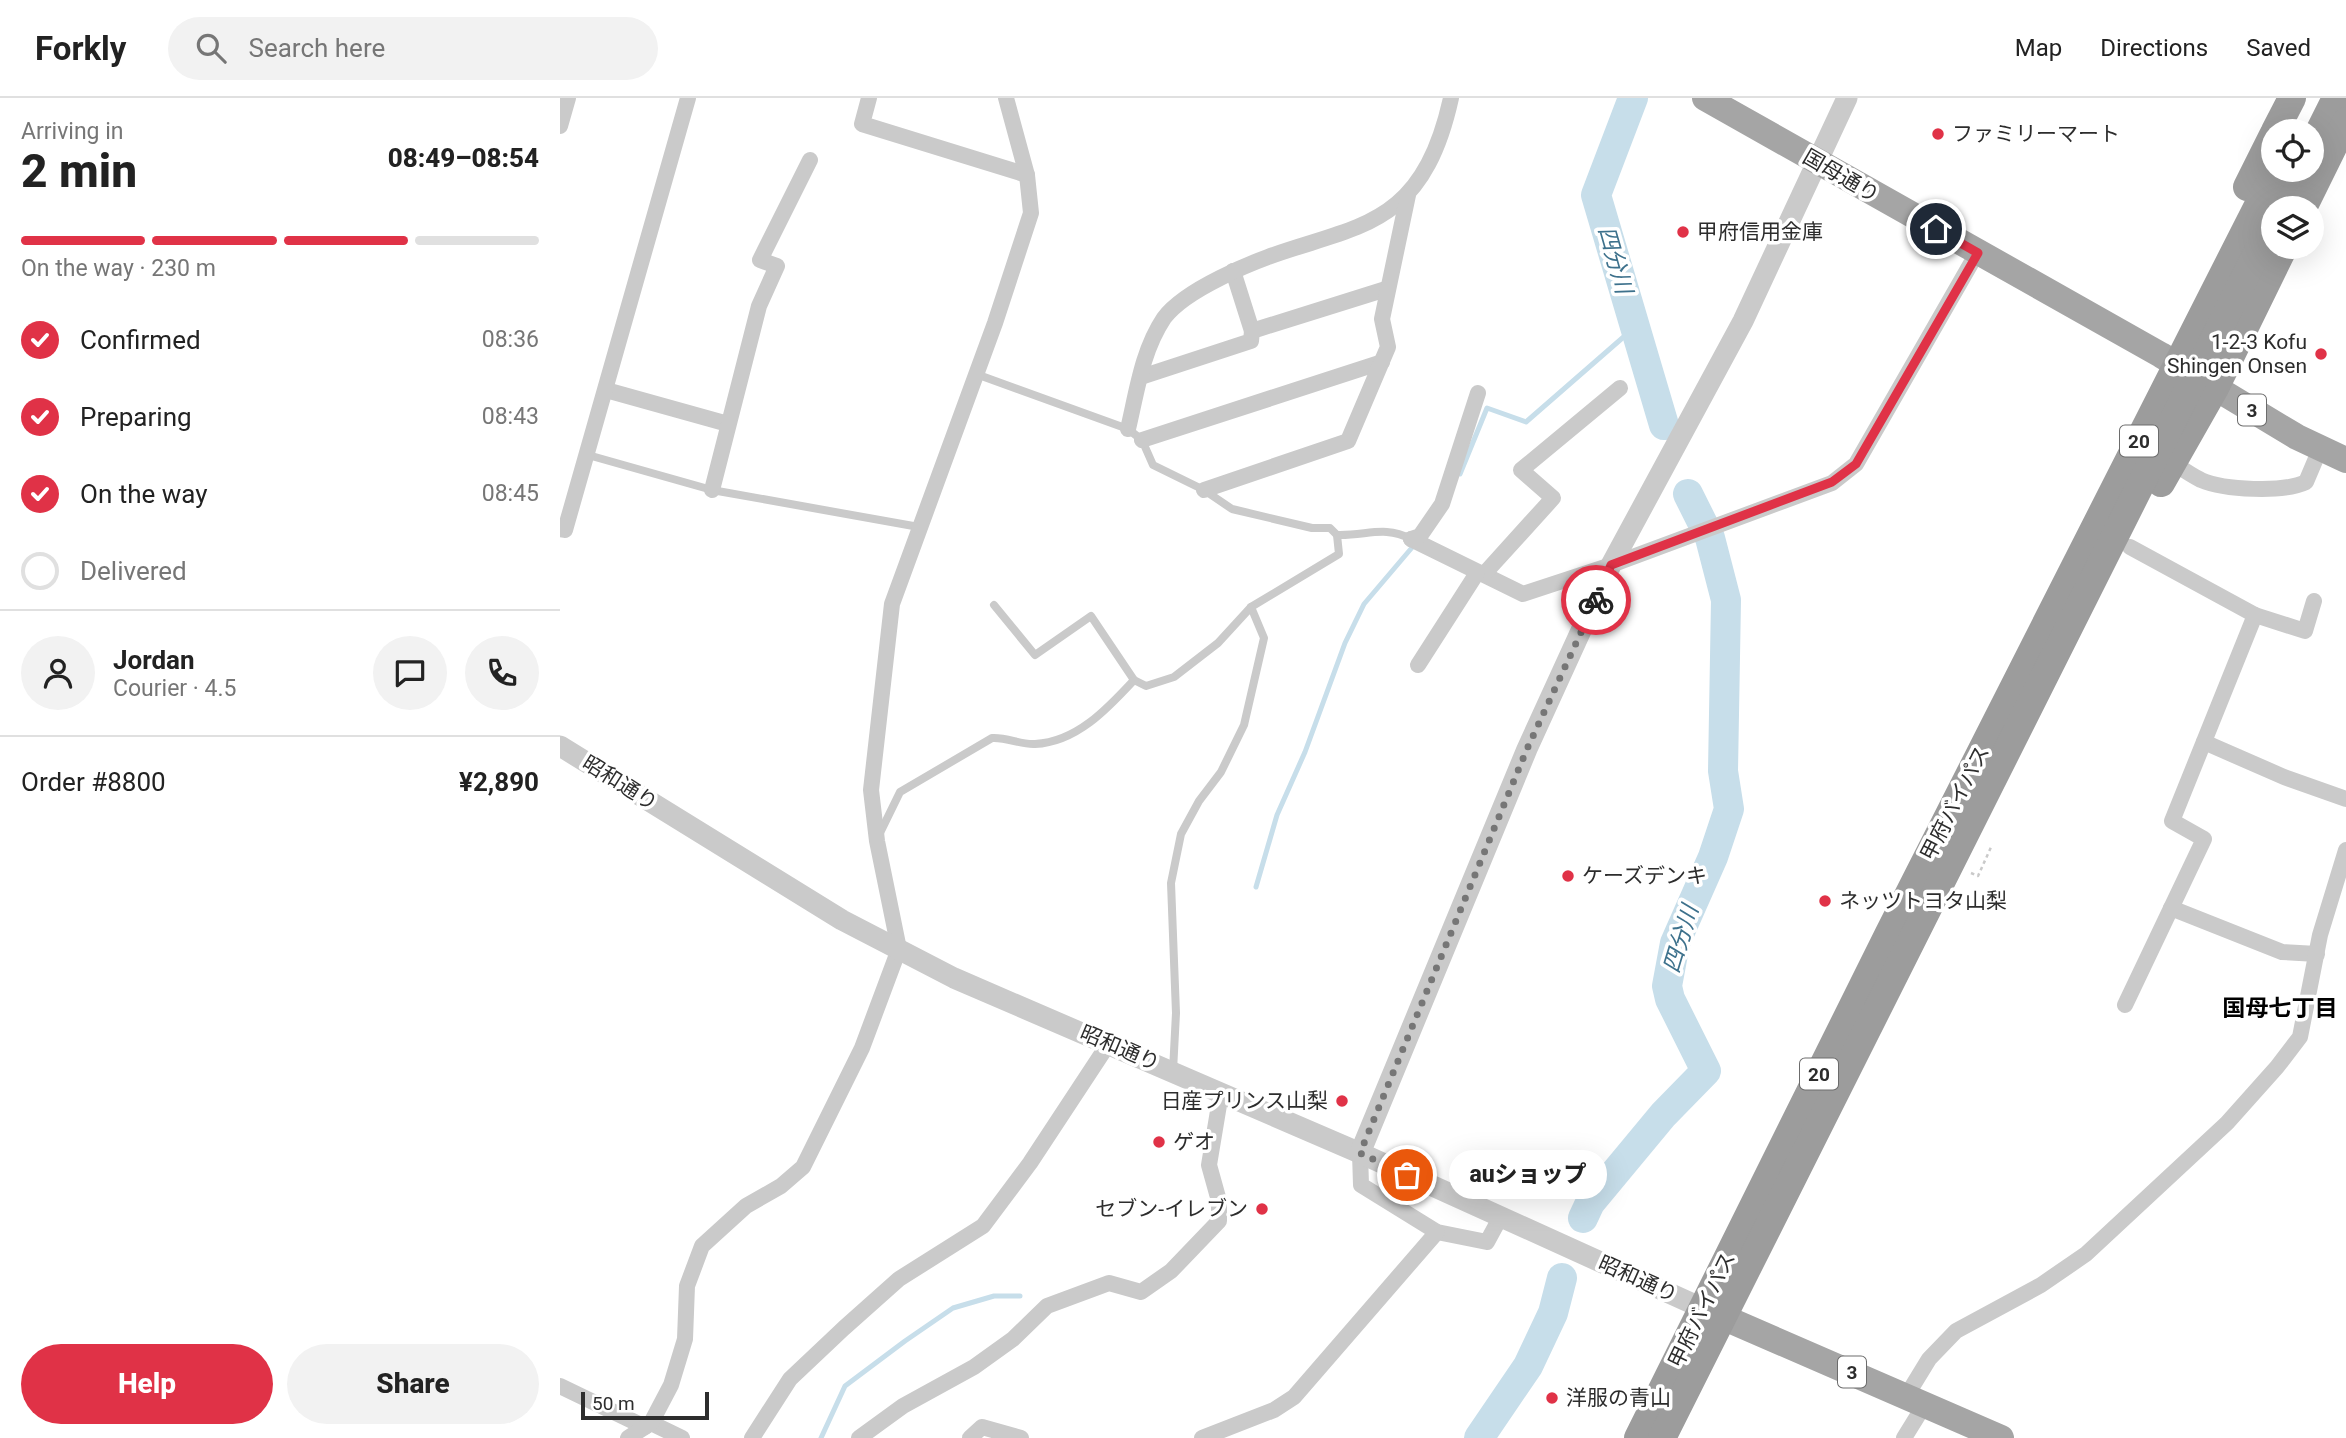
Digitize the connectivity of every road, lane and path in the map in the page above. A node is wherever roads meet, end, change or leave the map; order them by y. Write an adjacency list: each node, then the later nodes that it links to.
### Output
1 (568, 98): 15 (street)
2 (688, 98): 35 (street)
3 (869, 98): 19 (street)
4 (1006, 98): 19 (street)
5 (1451, 98): 21 (street)
6 (1704, 98): 18 (main road, 国母通り / 3)
7 (1847, 98): 18 (street)
8 (2292, 98): 11 (highway)
9 (2312, 98): 12 (highway)
10 (2336, 98): 14 (highway)
11 (2281, 119)
12 (2301, 119)
13 (2346, 121): 22 (highway)
14 (2324, 122)
15 (560, 127)
16 (2261, 159): 29 (highway)
17 (810, 160): 37 (street)
18 (1819, 163): 24 (main road, 国母通り / 3); 51 (street)
19 (1027, 175): 31 (street)
20 (2270, 182): 59 (highway, 甲府バイパス / 20)
21 (1408, 195): 26 (street); 27 (street)
22 (2309, 196)
23 (2261, 244): 59 (highway, 甲府バイパス / 20)
24 (1978, 253): 29 (main road, 国母通り / 3); 51 (street)
25 (2278, 259): 34 (highway)
26 (1233, 271): 28 (street); 32 (street)
27 (1386, 289): 28 (street); 30 (street)
28 (1252, 331): 32 (street)
29 (2161, 355): 34 (main road, 3); 68 (highway)
30 (1382, 362): 39 (street); 45 (street)
31 (976, 374): 38 (lane); 46 (street)
32 (1141, 377): 38 (street)
33 (1620, 388): 52 (street)
34 (2215, 388): 40 (main road, 3); 43 (highway)
35 (606, 390): 37 (street); 41 (street)
36 (1478, 393): 49 (street)
37 (728, 424): 44 (street)
38 (1128, 429): 39 (lane)
39 (1142, 440): 45 (lane)
40 (2320, 449): 42 (main road, 3); 43 (street)
41 (588, 455): 44 (lane); 47 (street)
42 (2346, 460)
43 (2172, 462): 50 (highway)
44 (712, 490): 46 (lane)
45 (1204, 490): 48 (lane)
46 (919, 527): 63 (street)
47 (560, 529)
48 (1337, 535): 49 (lane); 55 (lane)
49 (1411, 538): 52 (street)
50 (2130, 547): 56 (street); 68 (highway)
51 (1611, 565): 52 (street); 75 (street)
52 (1481, 573): 57 (street)
53 (2314, 601): 56 (street)
54 (994, 605): 58 (lane)
55 (1251, 607): 58 (lane); 73 (lane)
56 (2255, 615): 60 (street)
57 (1418, 665)
58 (1134, 680): 63 (lane)
59 (2012, 716): 68 (highway, 甲府バイパス / 20)
60 (2204, 742): 62 (street); 67 (street)
61 (560, 746): 69 (street, 昭和通り)
62 (2346, 799)
63 (877, 841): 69 (street)
64 (1992, 845): 66 (path)
65 (2346, 850): 70 (street)
66 (1978, 876)
67 (2171, 908): 70 (street); 71 (street)
68 (1899, 938): 78 (highway, 甲府バイパス / 20)
69 (898, 949): 72 (street, 昭和通り); 81 (street)
70 (2317, 954): 80 (street)
71 (2125, 1005)
72 (1109, 1043): 73 (street, 昭和通り); 84 (street)
73 (1173, 1071): 74 (street, 昭和通り)
74 (1221, 1093): 75 (street, 昭和通り); 85 (street)
75 (1360, 1153): 76 (street, 昭和通り); 77 (street)
76 (1500, 1218): 77 (street); 78 (street, 昭和通り)
77 (1437, 1232): 88 (street)
78 (1714, 1313): 80 (main road, 3); 89 (highway, 甲府バイパス / 20); 90 (highway, 甲府バイパス / 20)
79 (560, 1387): 81 (street)
80 (1916, 1400): 91 (street); 92 (main road, 3)
81 (648, 1425): 82 (street); 83 (street)
82 (628, 1438)
83 (682, 1438)
84 (752, 1438)
85 (859, 1438)
86 (970, 1438): 87 (street)
87 (1021, 1438)
88 (1202, 1438)
89 (1639, 1438)
90 (1662, 1438)
91 (1904, 1438)
92 (2001, 1438)

